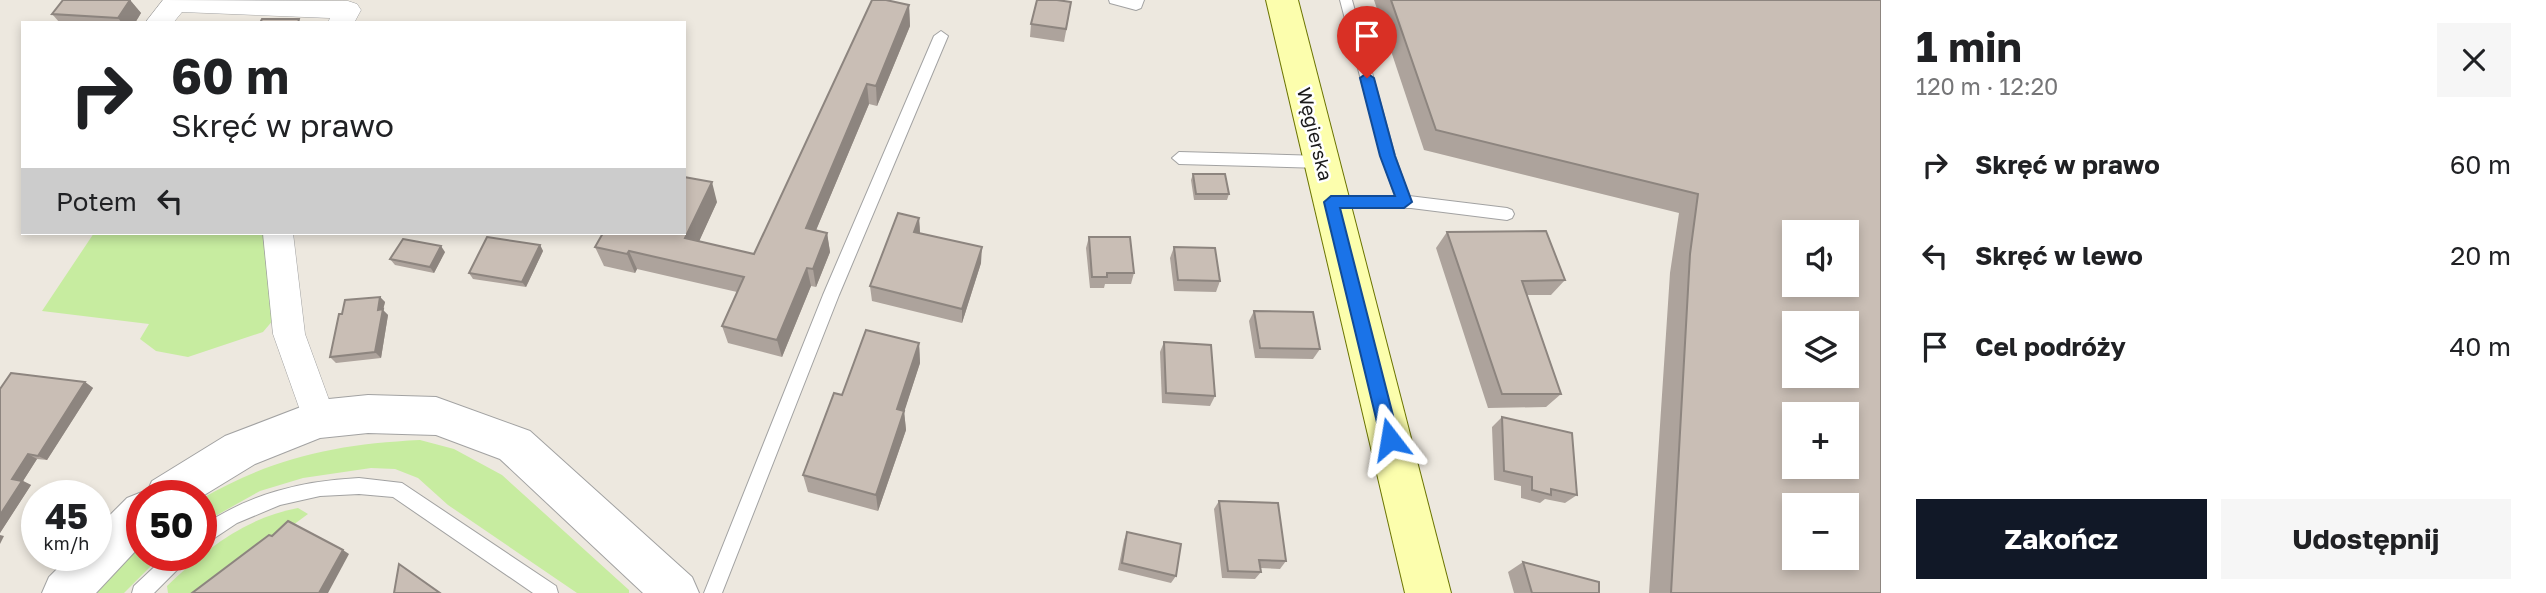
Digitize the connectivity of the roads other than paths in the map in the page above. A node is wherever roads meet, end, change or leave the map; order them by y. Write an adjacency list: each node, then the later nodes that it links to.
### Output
1 (1115, 0): 2 (lane)
2 (1138, 0)
3 (1282, 0): 9 (main road, Węgierska)
4 (1346, 0): 11 (lane)
5 (160, 21): 6 (street)
6 (342, 21)
7 (941, 36): 23 (lane)
8 (1179, 158): 9 (lane)
9 (1321, 162): 10 (main road, Węgierska)
10 (1331, 202): 11 (lane); 24 (main road, Węgierska)
11 (1404, 202): 12 (lane)
12 (1507, 214)
13 (278, 235): 14 (street)
14 (319, 419): 15 (street); 19 (street)
15 (191, 480)
16 (217, 527): 22 (lane)
17 (126, 530): 20 (street)
18 (164, 571): 21 (lane)
19 (665, 589)
20 (65, 593)
21 (141, 593)
22 (549, 593)
23 (713, 593)
24 (1428, 593)

